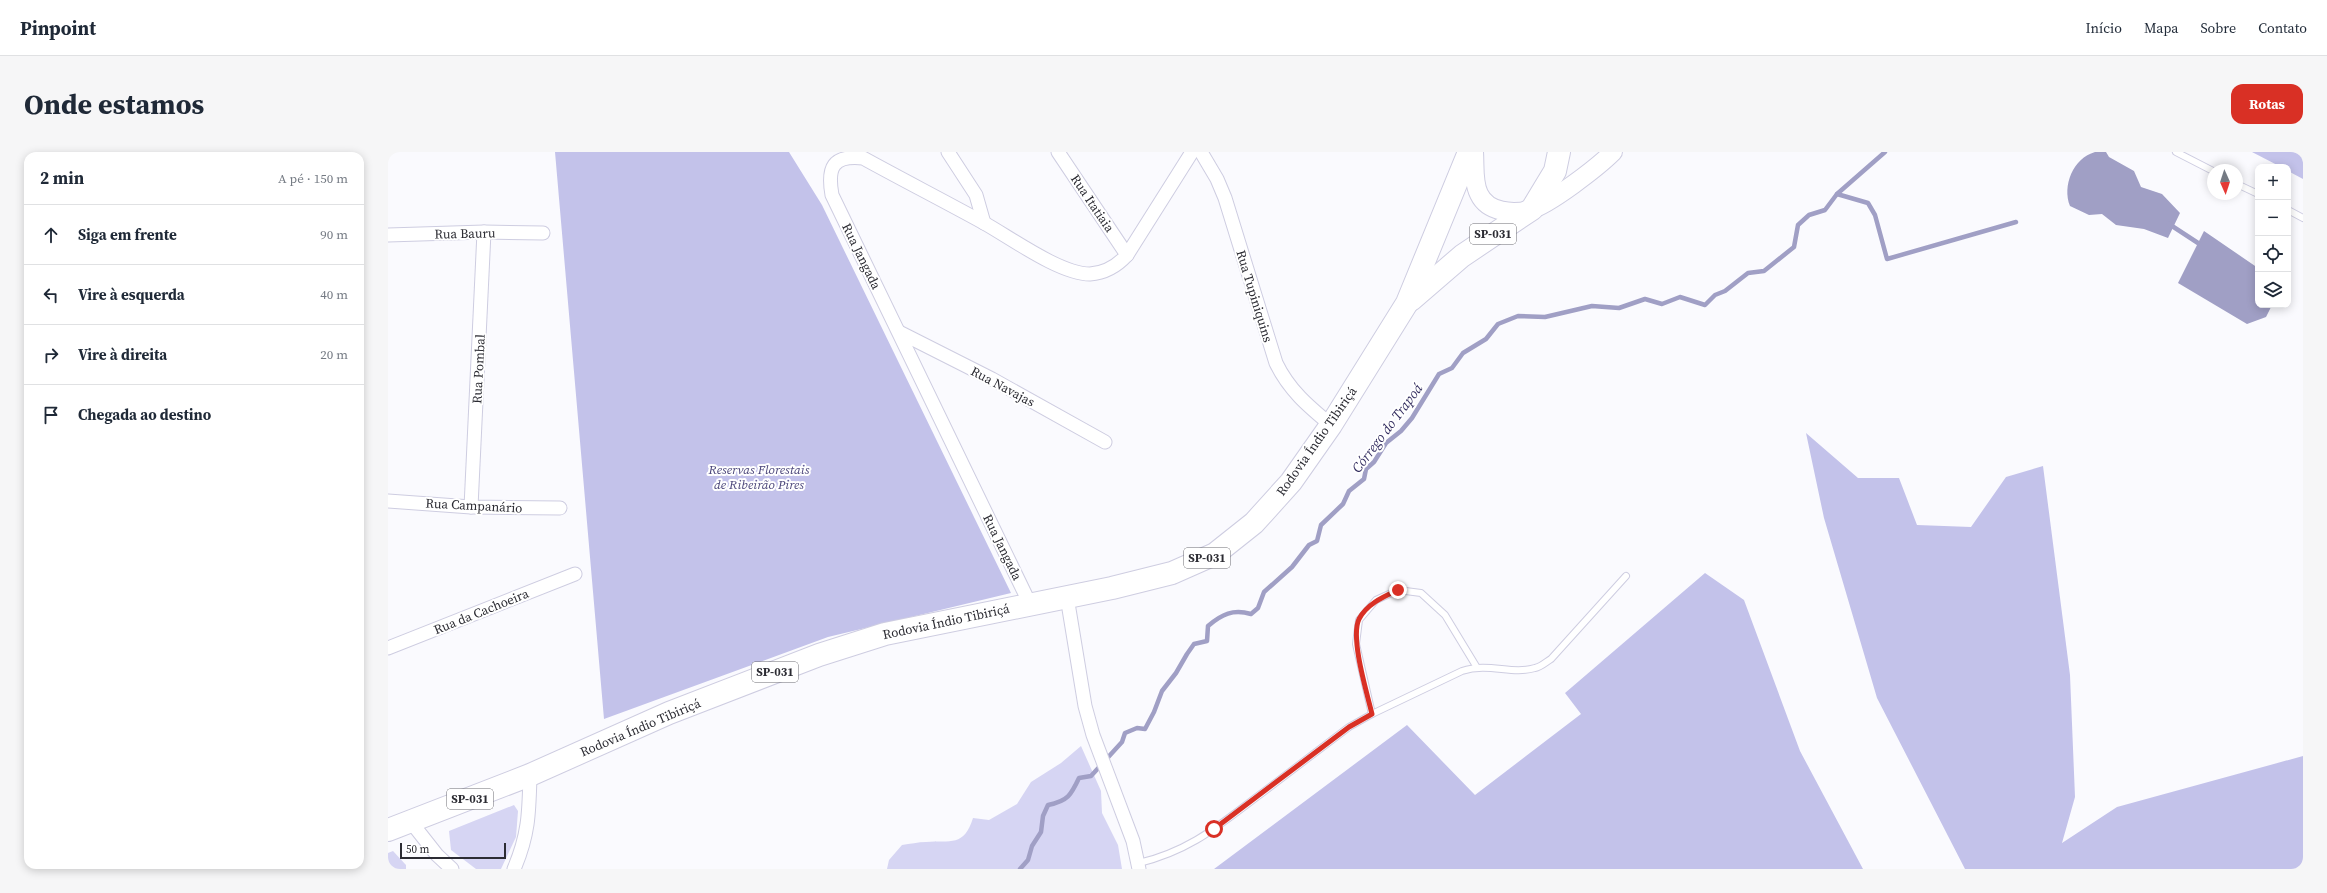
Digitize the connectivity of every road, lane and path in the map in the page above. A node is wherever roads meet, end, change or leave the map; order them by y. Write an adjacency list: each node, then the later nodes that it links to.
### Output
1 (948, 152): 16 (street)
2 (1058, 152): 20 (street, Rua Itatiaia)
3 (1192, 152): 20 (street)
4 (1201, 152): 23 (street, Rua Tupiniquins)
5 (1469, 152): 21 (highway, Rodovia Índio Tibiriçá / SP-031)
6 (1474, 152): 13 (main road)
7 (1559, 152): 13 (highway, Rodovia Índio Tibiriçá / SP-031)
8 (1613, 152): 13 (main road)
9 (2176, 152): 10 (lane)
10 (2207, 168)
11 (2243, 187): 12 (lane)
12 (2255, 193)
13 (1532, 209): 21 (highway, Rodovia Índio Tibiriçá / SP-031)
14 (2291, 212): 15 (lane)
15 (2303, 218)
16 (984, 223): 20 (street, Rua Jangada); 22 (street, Rua Jangada)
17 (484, 232): 18 (street, Rua Bauru); 19 (street, Rua Bauru); 26 (street, Rua Pombal)
18 (543, 233)
19 (388, 235)
20 (1127, 255)
21 (1407, 303): 23 (highway, Rodovia Índio Tibiriçá / SP-031)
22 (899, 332): 24 (street, Rua Navajas); 31 (street, Rua Jangada)
23 (1330, 425): 30 (highway, Rodovia Índio Tibiriçá / SP-031)
24 (1105, 442)
25 (388, 501): 26 (street, Rua Campanário)
26 (471, 507): 27 (street, Rua Campanário)
27 (560, 508)
28 (574, 574): 32 (street, Rua da Cachoeira)
29 (1626, 576): 33 (lane)
30 (1067, 598): 31 (highway, Rodovia Índio Tibiriçá / SP-031); 37 (street)
31 (1030, 604): 35 (highway, Rodovia Índio Tibiriçá / SP-031)
32 (388, 648)
33 (1476, 666): 34 (lane); 34 (lane)
34 (1372, 714): 37 (lane)
35 (530, 775): 36 (highway, Rodovia Índio Tibiriçá / SP-031); 39 (street)
36 (395, 824): 38 (street)
37 (1139, 866)
38 (451, 869)
39 (514, 869)

